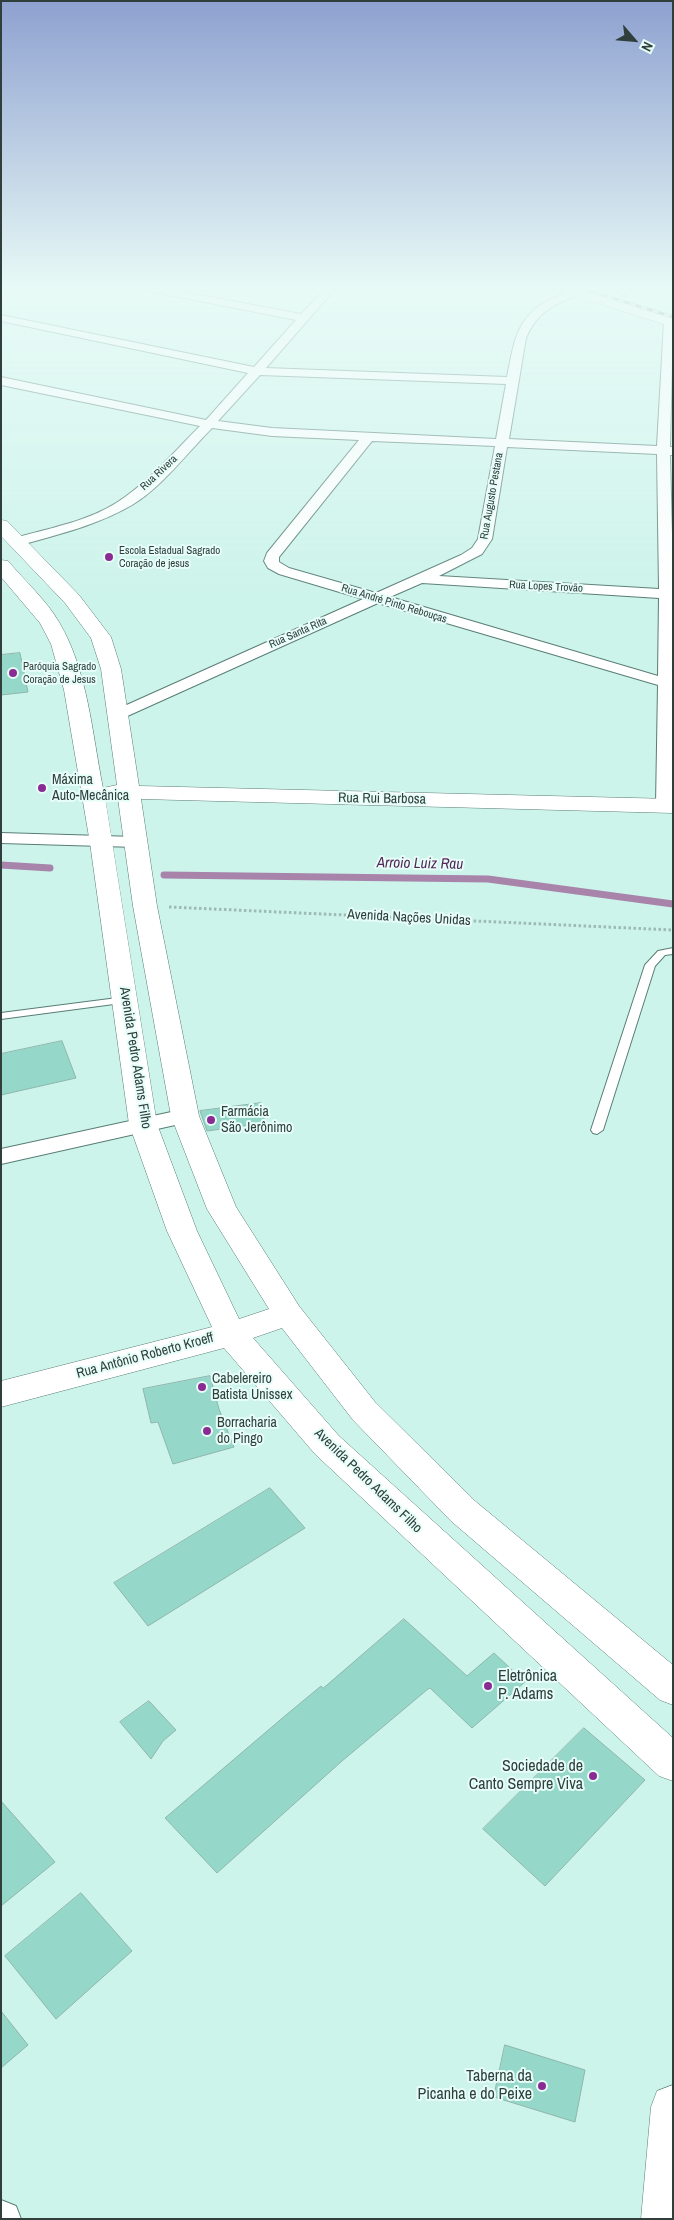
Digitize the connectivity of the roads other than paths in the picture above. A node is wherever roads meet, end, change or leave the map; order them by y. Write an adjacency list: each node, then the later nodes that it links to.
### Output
1 (57, 393): 5 (street)
2 (237, 393): 5 (street, Rua Rivera)
3 (510, 393): 7 (street, Rua Augusto Pestana)
4 (670, 393): 8 (street)
5 (209, 424): 6 (street); 9 (street, Rua Rivera)
6 (368, 437): 7 (street); 13 (street, Rua André Pinto Rebouças)
7 (501, 442): 8 (street); 10 (street, Rua Augusto Pestana)
8 (668, 450): 12 (street)
9 (6, 544): 15 (main road); 16 (main road, Avenida Pedro Adams Filho)
10 (478, 551): 11 (street, Rua Santa Rita)
11 (419, 579): 12 (street, Rua Lopes Trovão); 13 (street, Rua Santa Rita)
12 (669, 594): 14 (street)
13 (376, 598): 14 (street, Rua André Pinto Rebouças); 15 (street, Rua Santa Rita)
14 (669, 685): 18 (street)
15 (117, 715): 17 (main road)
16 (92, 792): 17 (main road, Rua Rui Barbosa); 20 (main road, Avenida Pedro Adams Filho)
17 (128, 792): 18 (main road, Rua Rui Barbosa); 21 (main road)
18 (669, 806)
19 (1, 838): 20 (street)
20 (102, 842): 21 (street); 24 (main road, Avenida Pedro Adams Filho)
21 (136, 842): 23 (main road)
22 (673, 951): 29 (lane)
23 (154, 954): 24 (main road); 27 (main road)
24 (119, 958): 25 (main road, Avenida Pedro Adams Filho)
25 (125, 1000): 26 (lane); 28 (main road, Avenida Pedro Adams Filho)
26 (1, 1016)
27 (185, 1116): 28 (street); 31 (main road)
28 (143, 1124): 30 (street); 32 (main road, Avenida Pedro Adams Filho)
29 (597, 1130)
30 (1, 1157)
31 (288, 1314): 32 (main road, Rua Antônio Roberto Kroeff); 34 (main road)
32 (231, 1334): 33 (main road, Rua Antônio Roberto Kroeff); 35 (main road, Avenida Pedro Adams Filho)
33 (1, 1394)
34 (673, 1688)
35 (673, 1763)
36 (673, 2107): 37 (main road)
37 (664, 2219)

